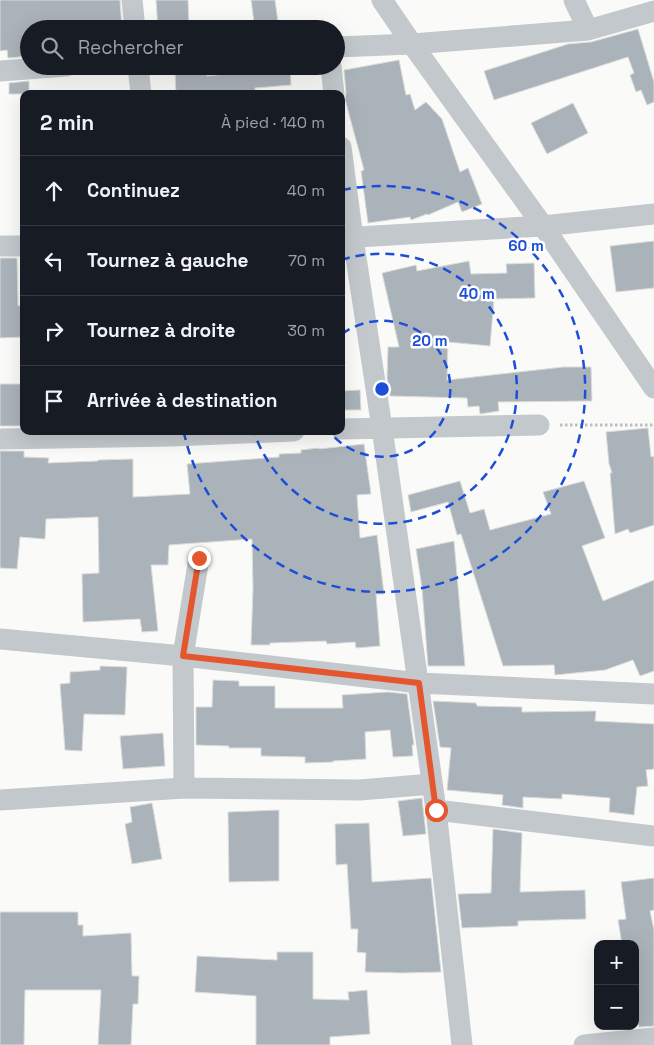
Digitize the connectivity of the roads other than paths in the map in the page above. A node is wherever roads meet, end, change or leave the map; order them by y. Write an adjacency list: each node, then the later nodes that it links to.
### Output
1 (132, 0): 5 (street)
2 (382, 0): 7 (street)
3 (574, 0): 6 (street)
4 (654, 11): 6 (street)
5 (134, 20)
6 (588, 30): 7 (street)
7 (412, 44): 8 (street); 17 (street)
8 (345, 47)
9 (20, 70): 10 (street)
10 (0, 71)
11 (139, 75): 13 (street)
12 (332, 75): 14 (street)
13 (140, 90)
14 (334, 90)
15 (345, 208): 18 (street)
16 (654, 214): 17 (street)
17 (543, 226): 18 (street); 21 (street)
18 (347, 238): 23 (street)
19 (0, 246): 20 (street)
20 (20, 246)
21 (654, 388)
22 (539, 425): 23 (street)
23 (382, 428): 24 (street); 30 (street)
24 (345, 429)
25 (144, 435): 26 (street)
26 (0, 440)
27 (199, 558): 29 (street)
28 (0, 639): 29 (street)
29 (183, 656): 30 (street); 33 (street)
30 (419, 683): 31 (street); 32 (street)
31 (654, 694)
32 (432, 784): 33 (street); 35 (street)
33 (184, 788): 34 (street)
34 (0, 800)
35 (436, 810): 36 (street); 38 (street)
36 (654, 836)
37 (654, 1038): 39 (street)
38 (462, 1045)
39 (584, 1045)

